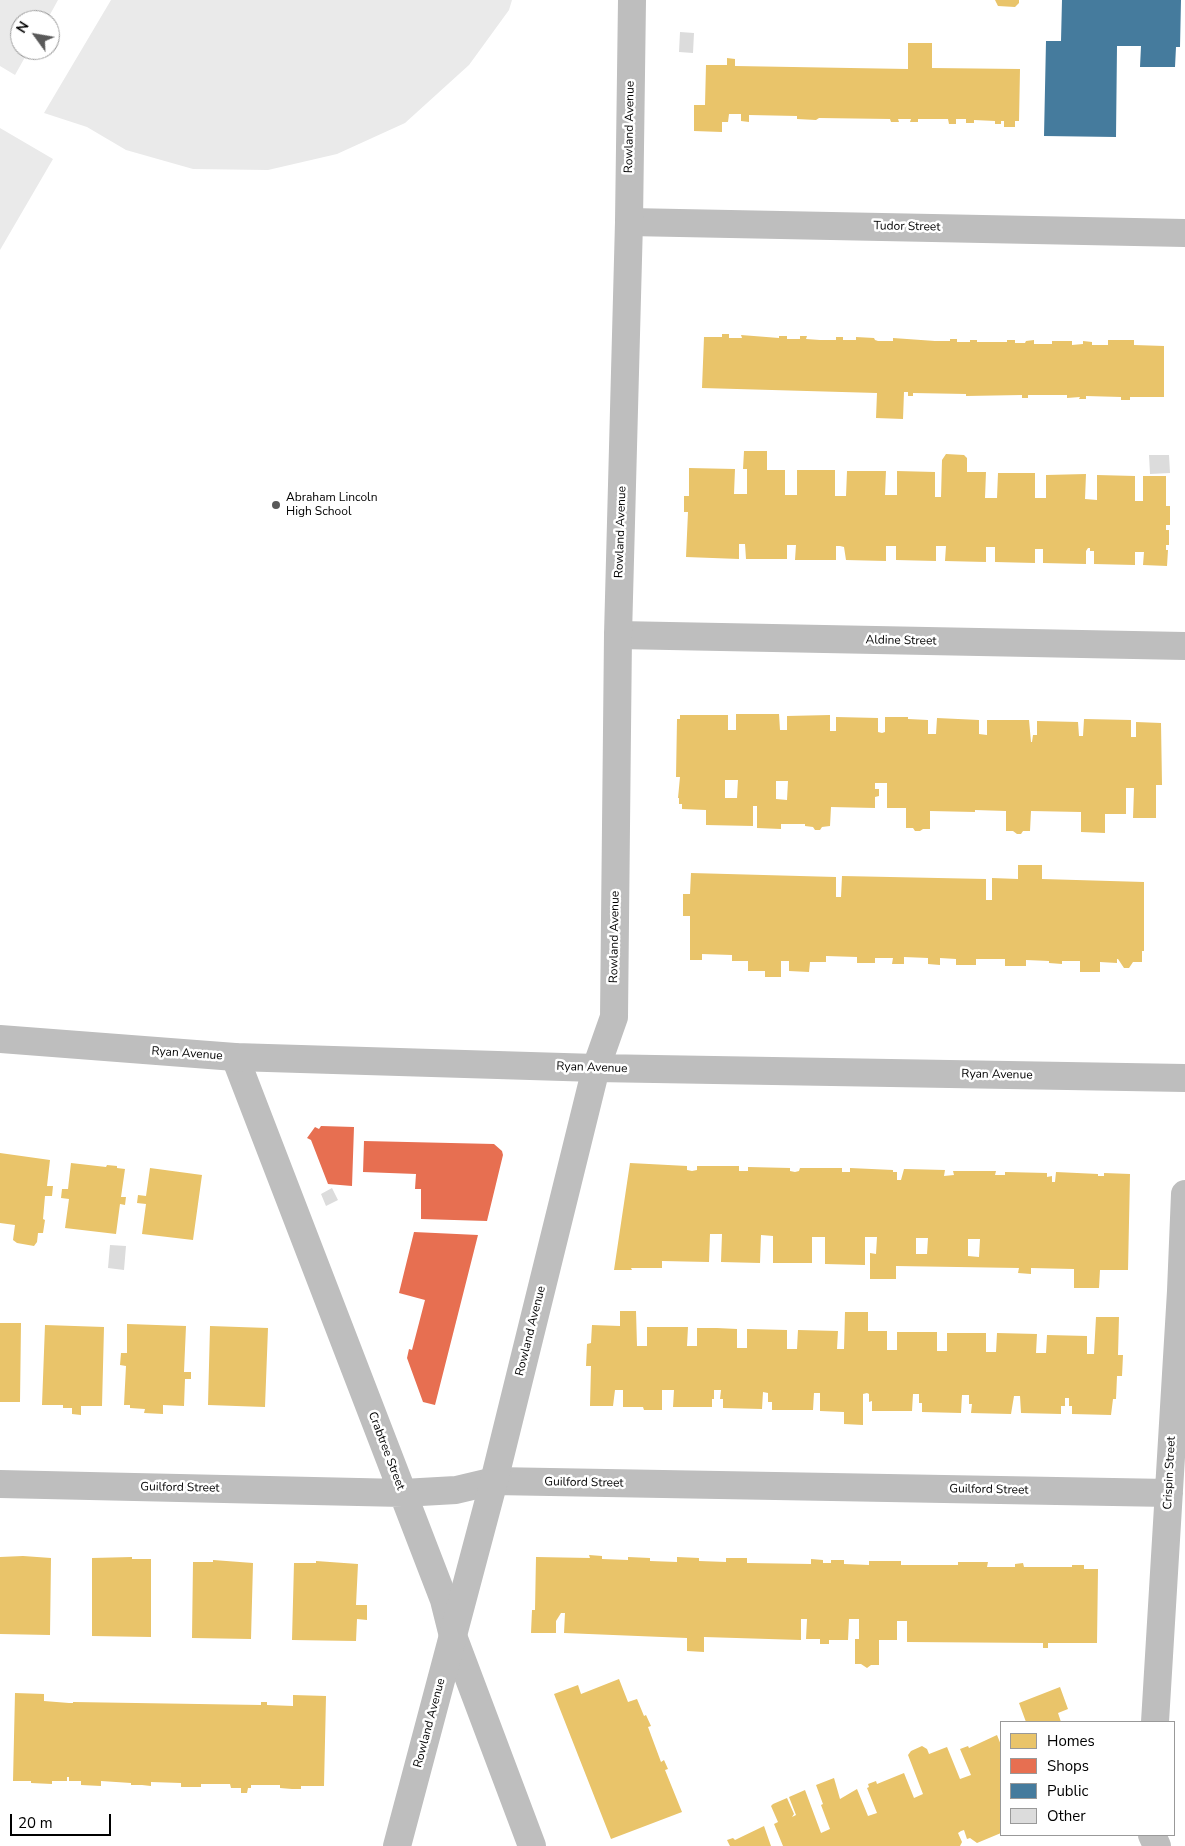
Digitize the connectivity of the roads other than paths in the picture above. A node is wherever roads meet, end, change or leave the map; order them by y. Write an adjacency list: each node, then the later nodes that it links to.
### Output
1 (632, 0): 2 (street, Rowland Avenue)
2 (628, 222): 3 (street, Tudor Street); 4 (street, Rowland Avenue)
3 (1185, 233)
4 (618, 635): 5 (street, Aldine Street); 8 (street, Rowland Avenue)
5 (1185, 646)
6 (0, 1040): 7 (street, Ryan Avenue)
7 (235, 1057): 8 (street, Ryan Avenue); 13 (street, Crabtree Street)
8 (596, 1068): 9 (street, Ryan Avenue); 11 (street, Rowland Avenue)
9 (1185, 1078)
10 (1185, 1194): 14 (street, Crispin Street)
11 (494, 1482): 13 (street, Guilford Street); 14 (street, Guilford Street); 15 (street, Rowland Avenue)
12 (0, 1484): 13 (street, Guilford Street)
13 (403, 1493): 15 (street, Crabtree Street)
14 (1169, 1493): 16 (street, Crispin Street)
15 (453, 1636): 17 (street, Rowland Avenue); 18 (street, Crabtree Street)
16 (1154, 1721)
17 (397, 1846)
18 (532, 1846)

